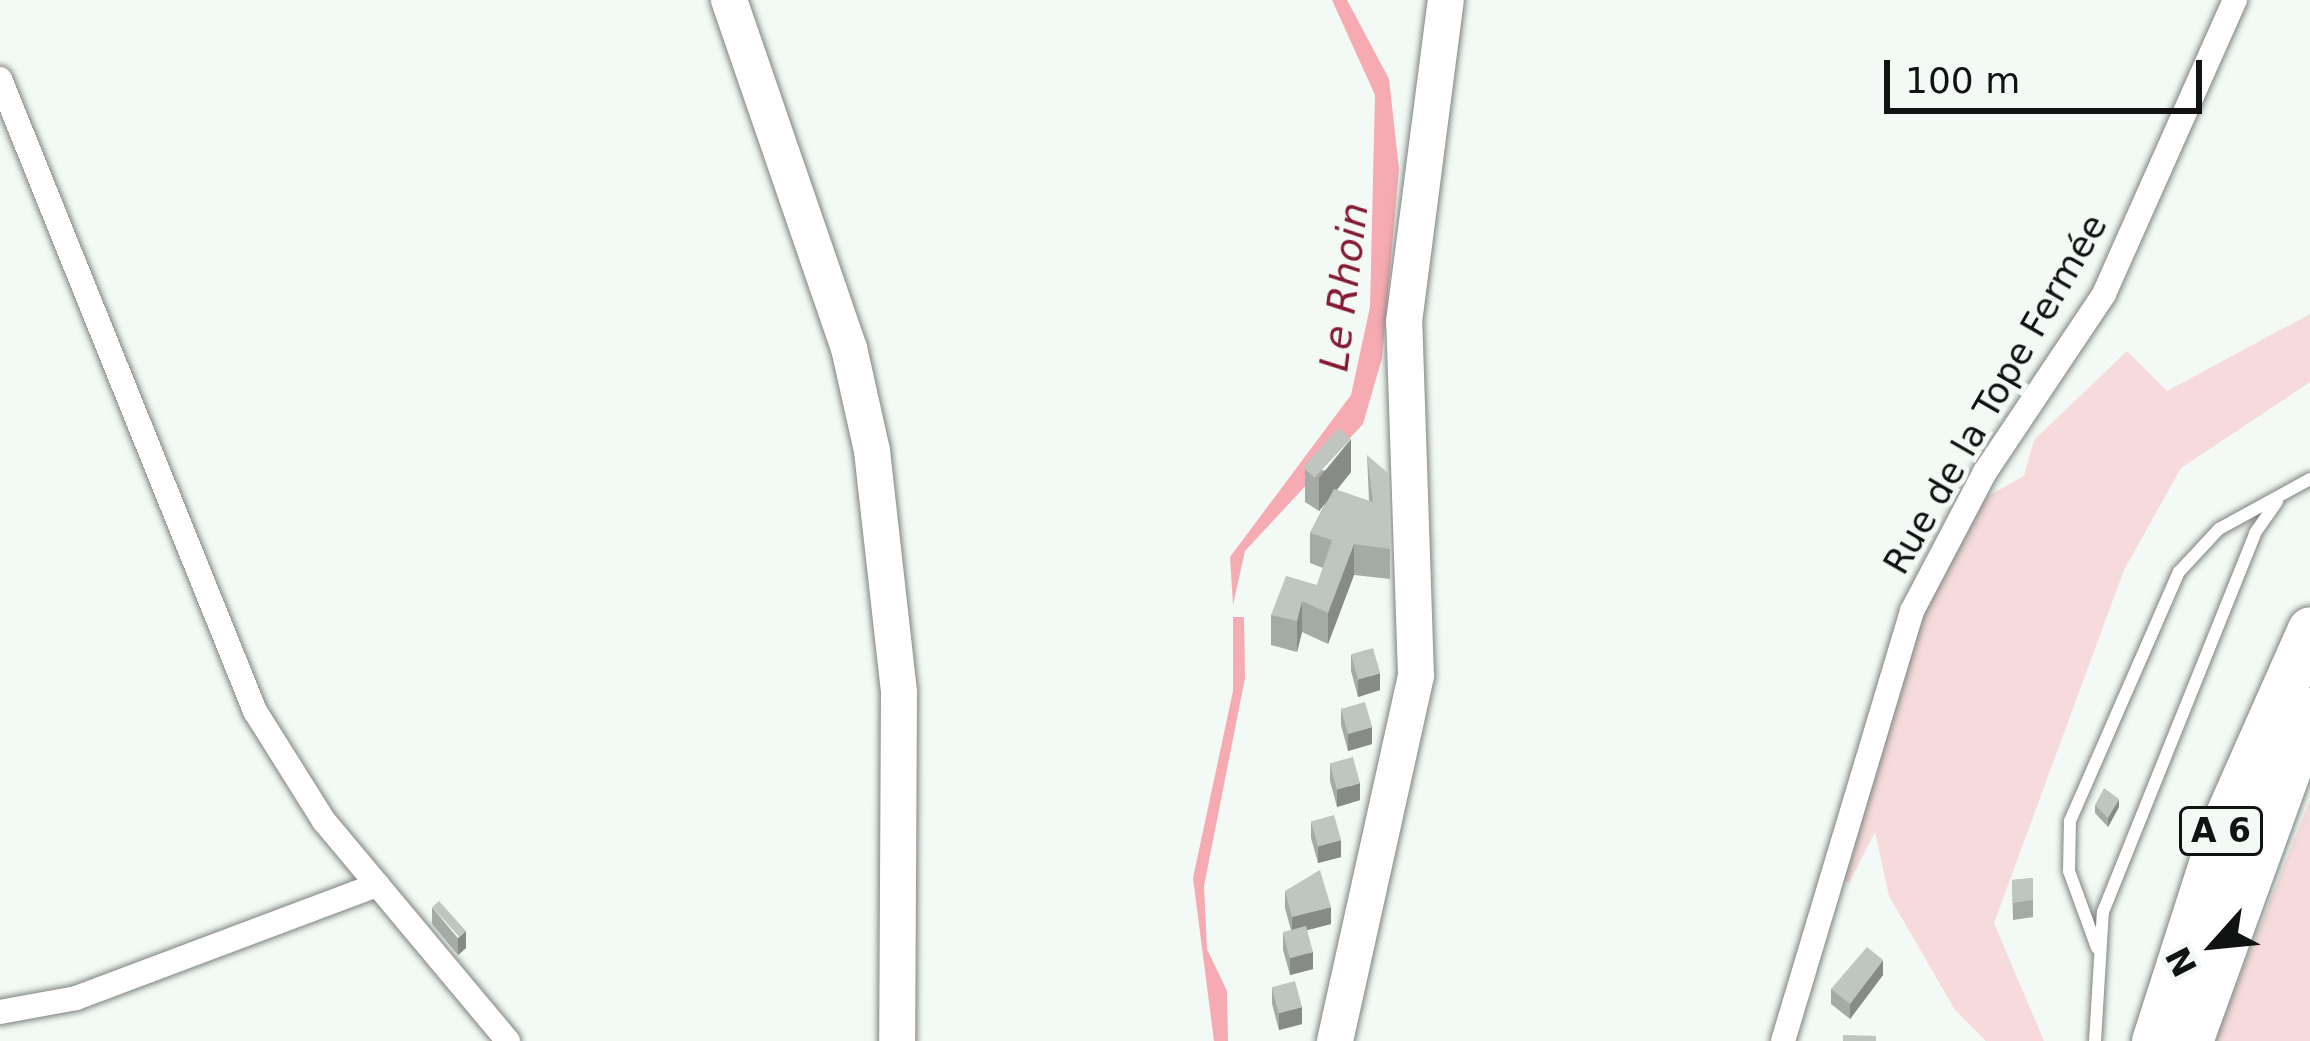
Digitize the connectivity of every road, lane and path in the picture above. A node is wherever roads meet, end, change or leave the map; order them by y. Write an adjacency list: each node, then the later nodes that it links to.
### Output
1 (729, 0): 13 (street)
2 (1446, 0): 14 (street)
3 (2234, 0): 15 (street, Rue de la Tope Fermée)
4 (0, 80): 9 (street)
5 (2310, 479): 6 (lane)
6 (2277, 502): 10 (lane); 10 (lane)
7 (2310, 629): 17 (highway, A 6)
8 (2310, 710): 18 (highway, A 6)
9 (377, 885): 11 (street); 12 (street)
10 (2097, 949): 16 (lane)
11 (0, 1012)
12 (508, 1041)
13 (897, 1041)
14 (1335, 1041)
15 (1783, 1041)
16 (2095, 1041)
17 (2154, 1041)
18 (2190, 1041)

